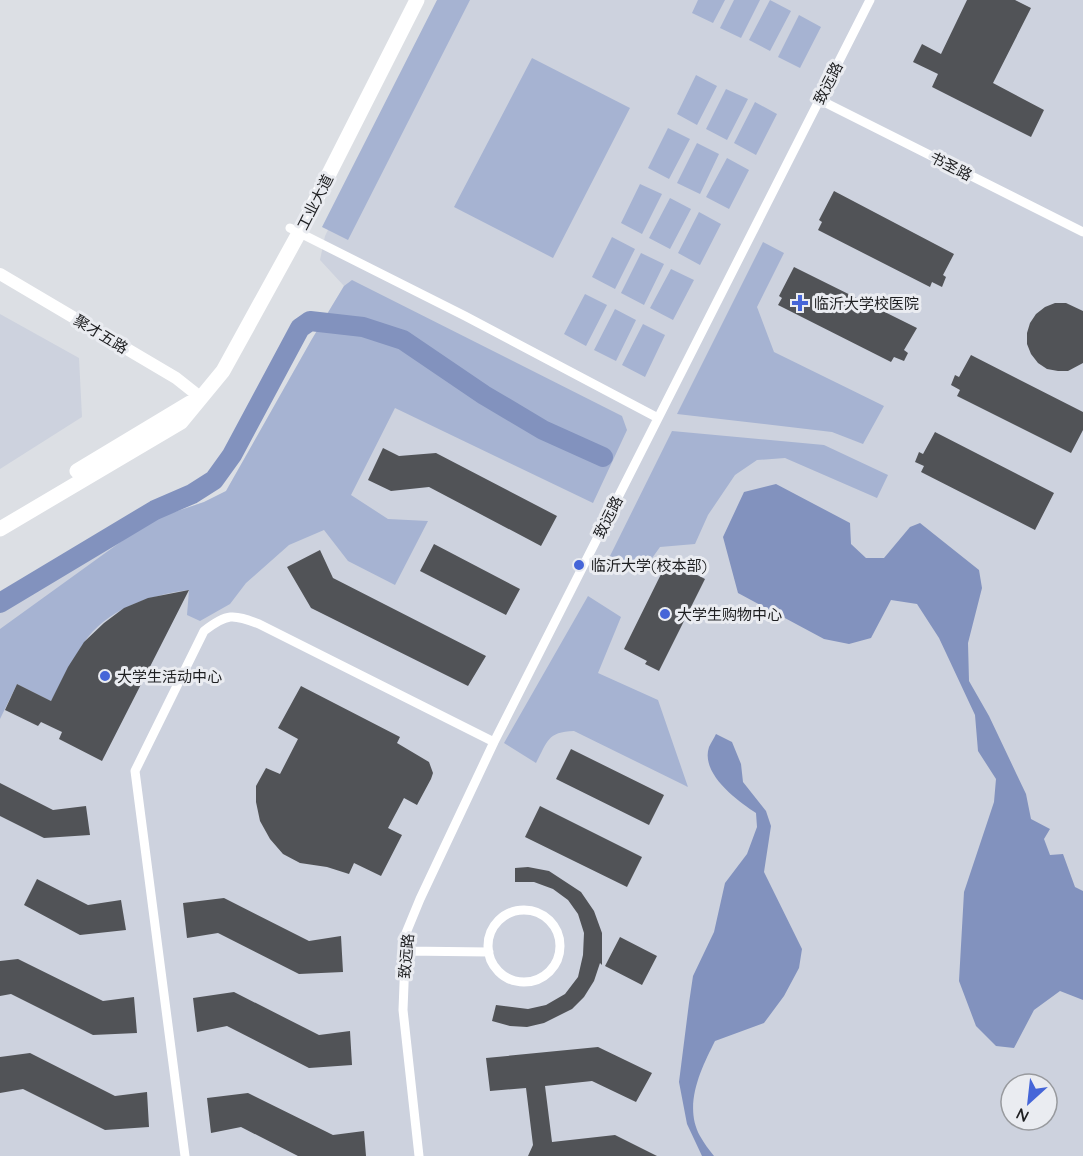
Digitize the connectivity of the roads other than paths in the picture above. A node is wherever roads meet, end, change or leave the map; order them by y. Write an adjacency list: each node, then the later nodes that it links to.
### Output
1 (406, 0): 5 (main road, 工业大道)
2 (417, 0): 5 (main road, 工业大道)
3 (870, 0): 4 (street, 致远路)
4 (819, 100): 6 (street, 书圣路); 9 (street, 致远路)
5 (295, 230): 8 (main road, 工业大道); 9 (street)
6 (1083, 232)
7 (0, 274): 8 (street, 聚才五路)
8 (200, 397): 10 (main road); 11 (main road, 工业大道)
9 (658, 418): 12 (street, 致远路)
10 (0, 517)
11 (0, 529)
12 (494, 742): 13 (street, 致远路); 15 (street)
13 (405, 951): 14 (street); 16 (street, 致远路)
14 (489, 952): 14 (street)
15 (185, 1156)
16 (419, 1156)

